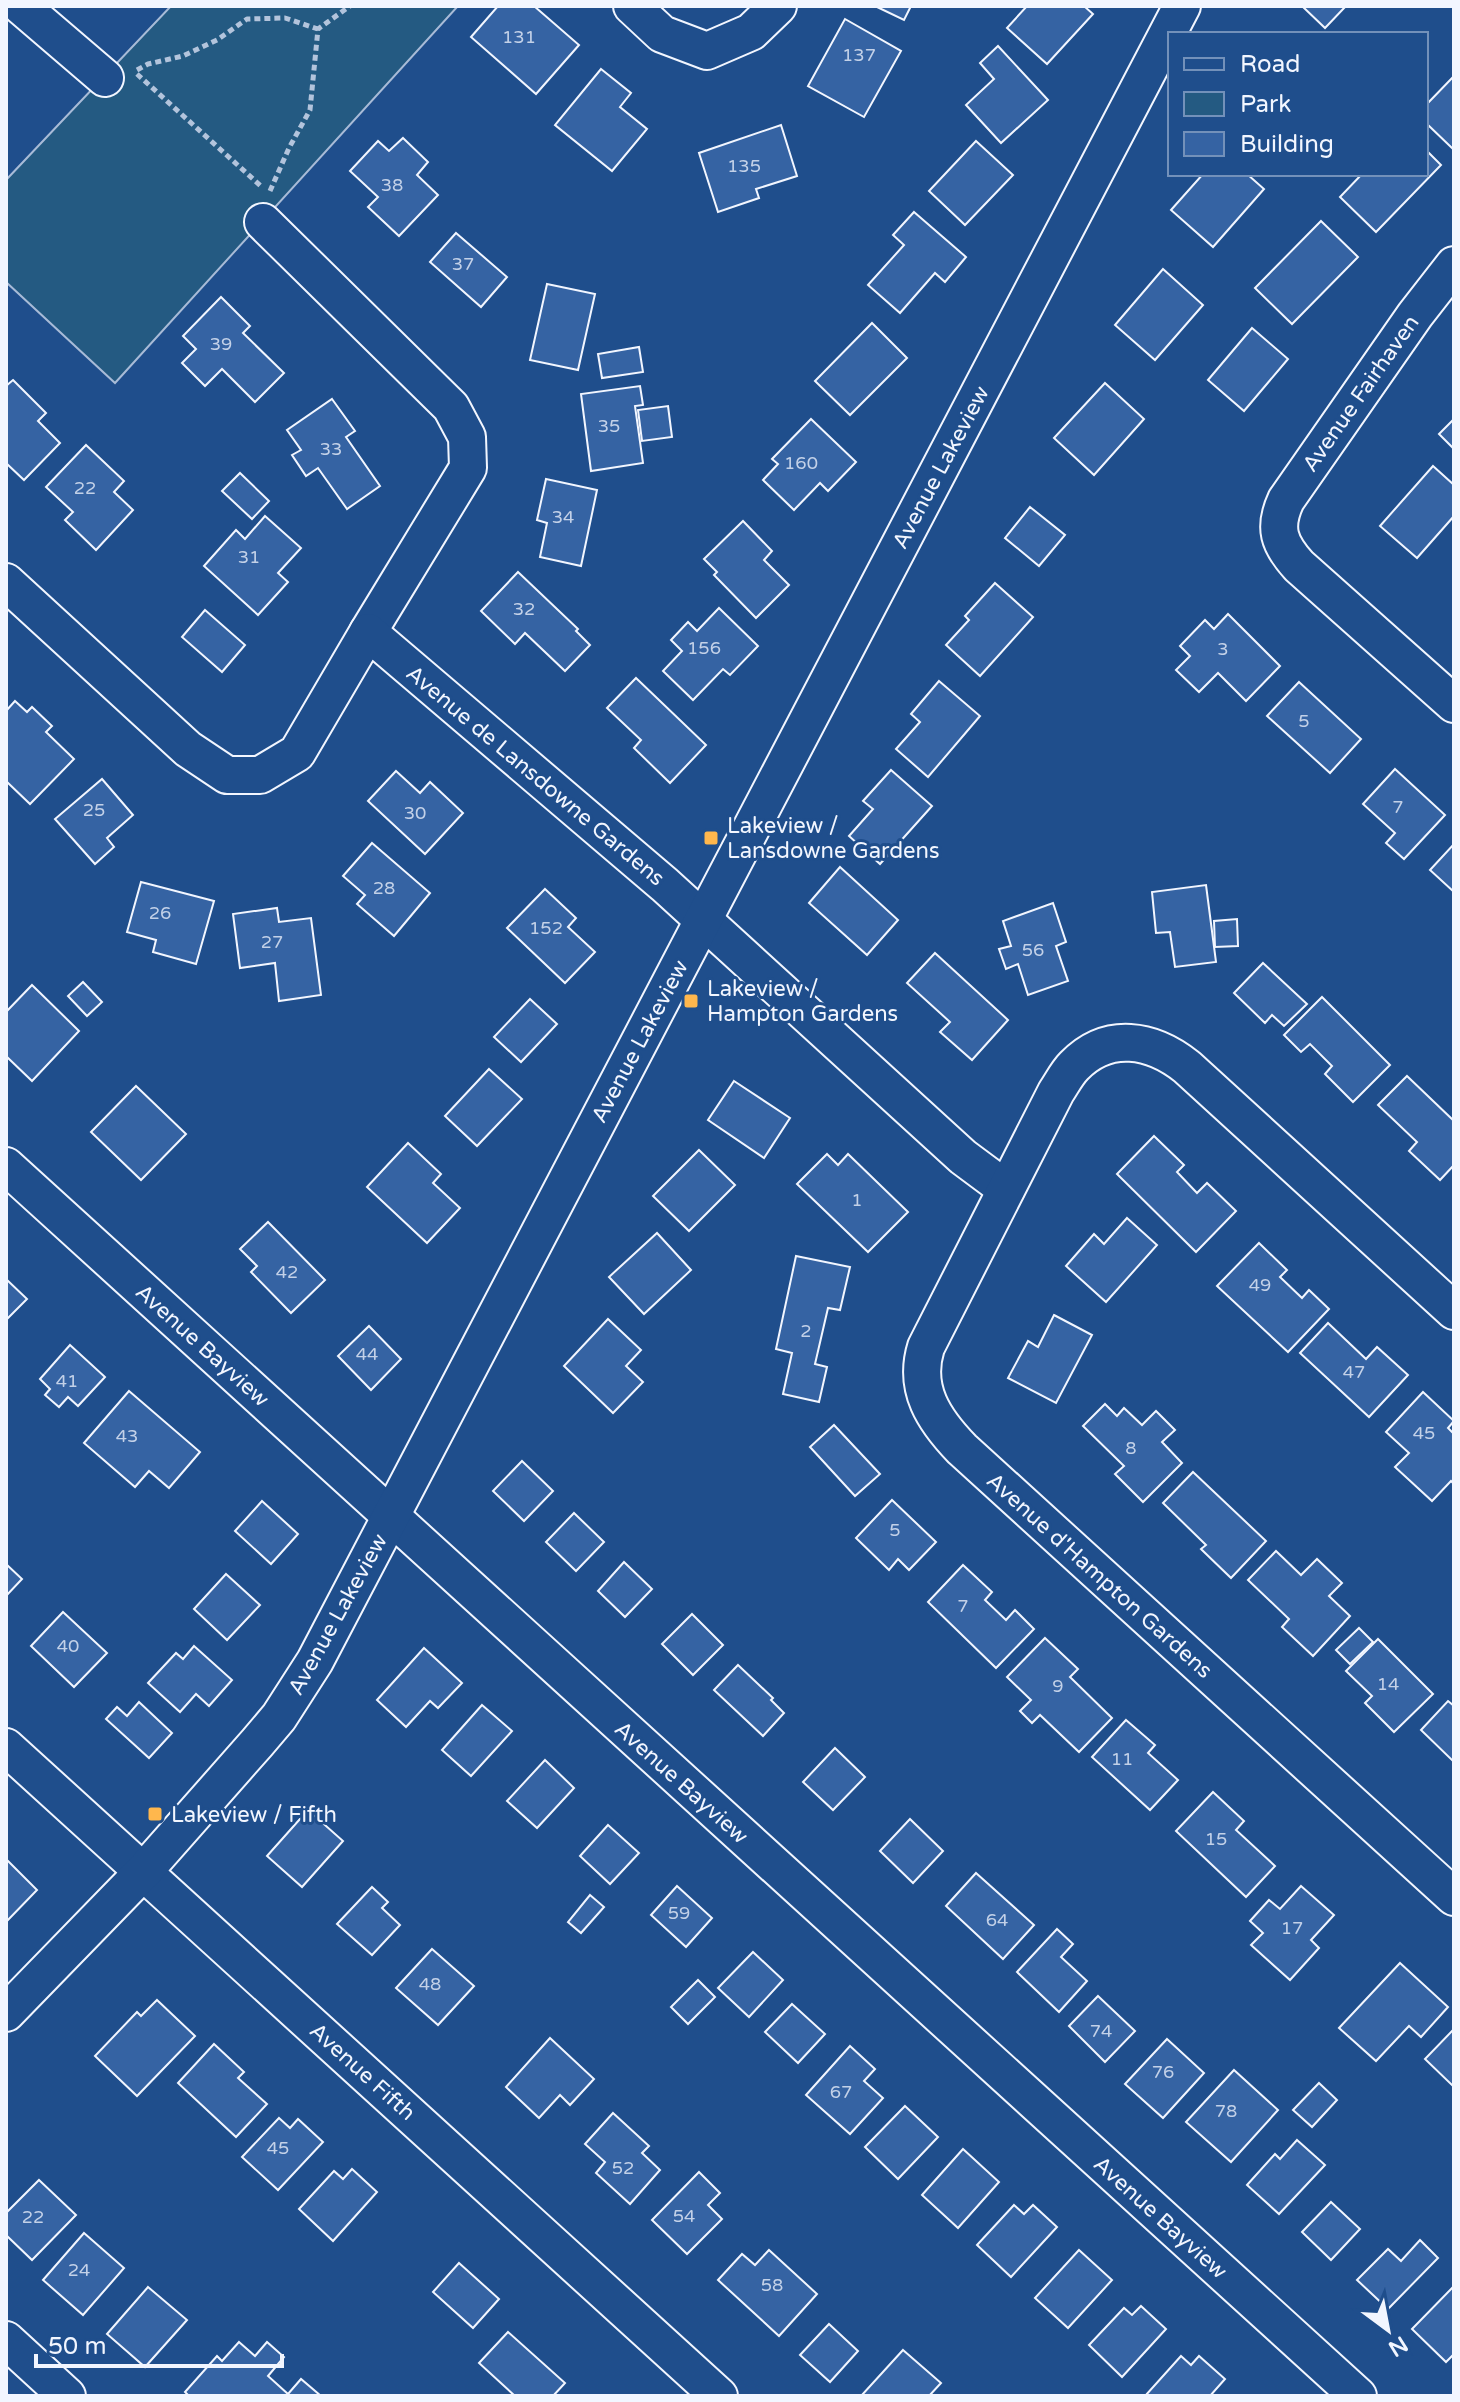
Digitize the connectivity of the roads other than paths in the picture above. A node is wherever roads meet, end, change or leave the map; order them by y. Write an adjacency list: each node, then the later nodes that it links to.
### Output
1 (21, 6): 7 (street)
2 (632, 6): 3 (street)
3 (778, 6)
4 (1182, 6): 5 (street, Avenue Lakeview)
5 (1168, 32)
6 (1168, 33): 13 (street, Avenue Lakeview)
7 (105, 78)
8 (263, 222): 11 (street)
9 (1454, 265): 12 (street, Avenue Fairhaven)
10 (6, 582): 11 (street)
11 (368, 632): 13 (street, Avenue de Lansdowne Gardens)
12 (1454, 704)
13 (703, 919): 15 (street); 17 (street, Avenue Lakeview)
14 (6, 1166): 17 (street, Avenue Bayview)
15 (1006, 1189): 16 (street, Avenue d'Hampton Gardens); 20 (street, Avenue d'Hampton Gardens)
16 (1454, 1311)
17 (391, 1516): 19 (street, Avenue Lakeview); 25 (street, Avenue Bayview)
18 (6, 1747): 19 (street, Avenue Fifth)
19 (144, 1871): 21 (street, Avenue Lakeview); 24 (street, Avenue Fifth)
20 (1454, 1897)
21 (6, 2013)
22 (6, 2340): 23 (street)
23 (67, 2396)
24 (719, 2396)
25 (1358, 2396)

